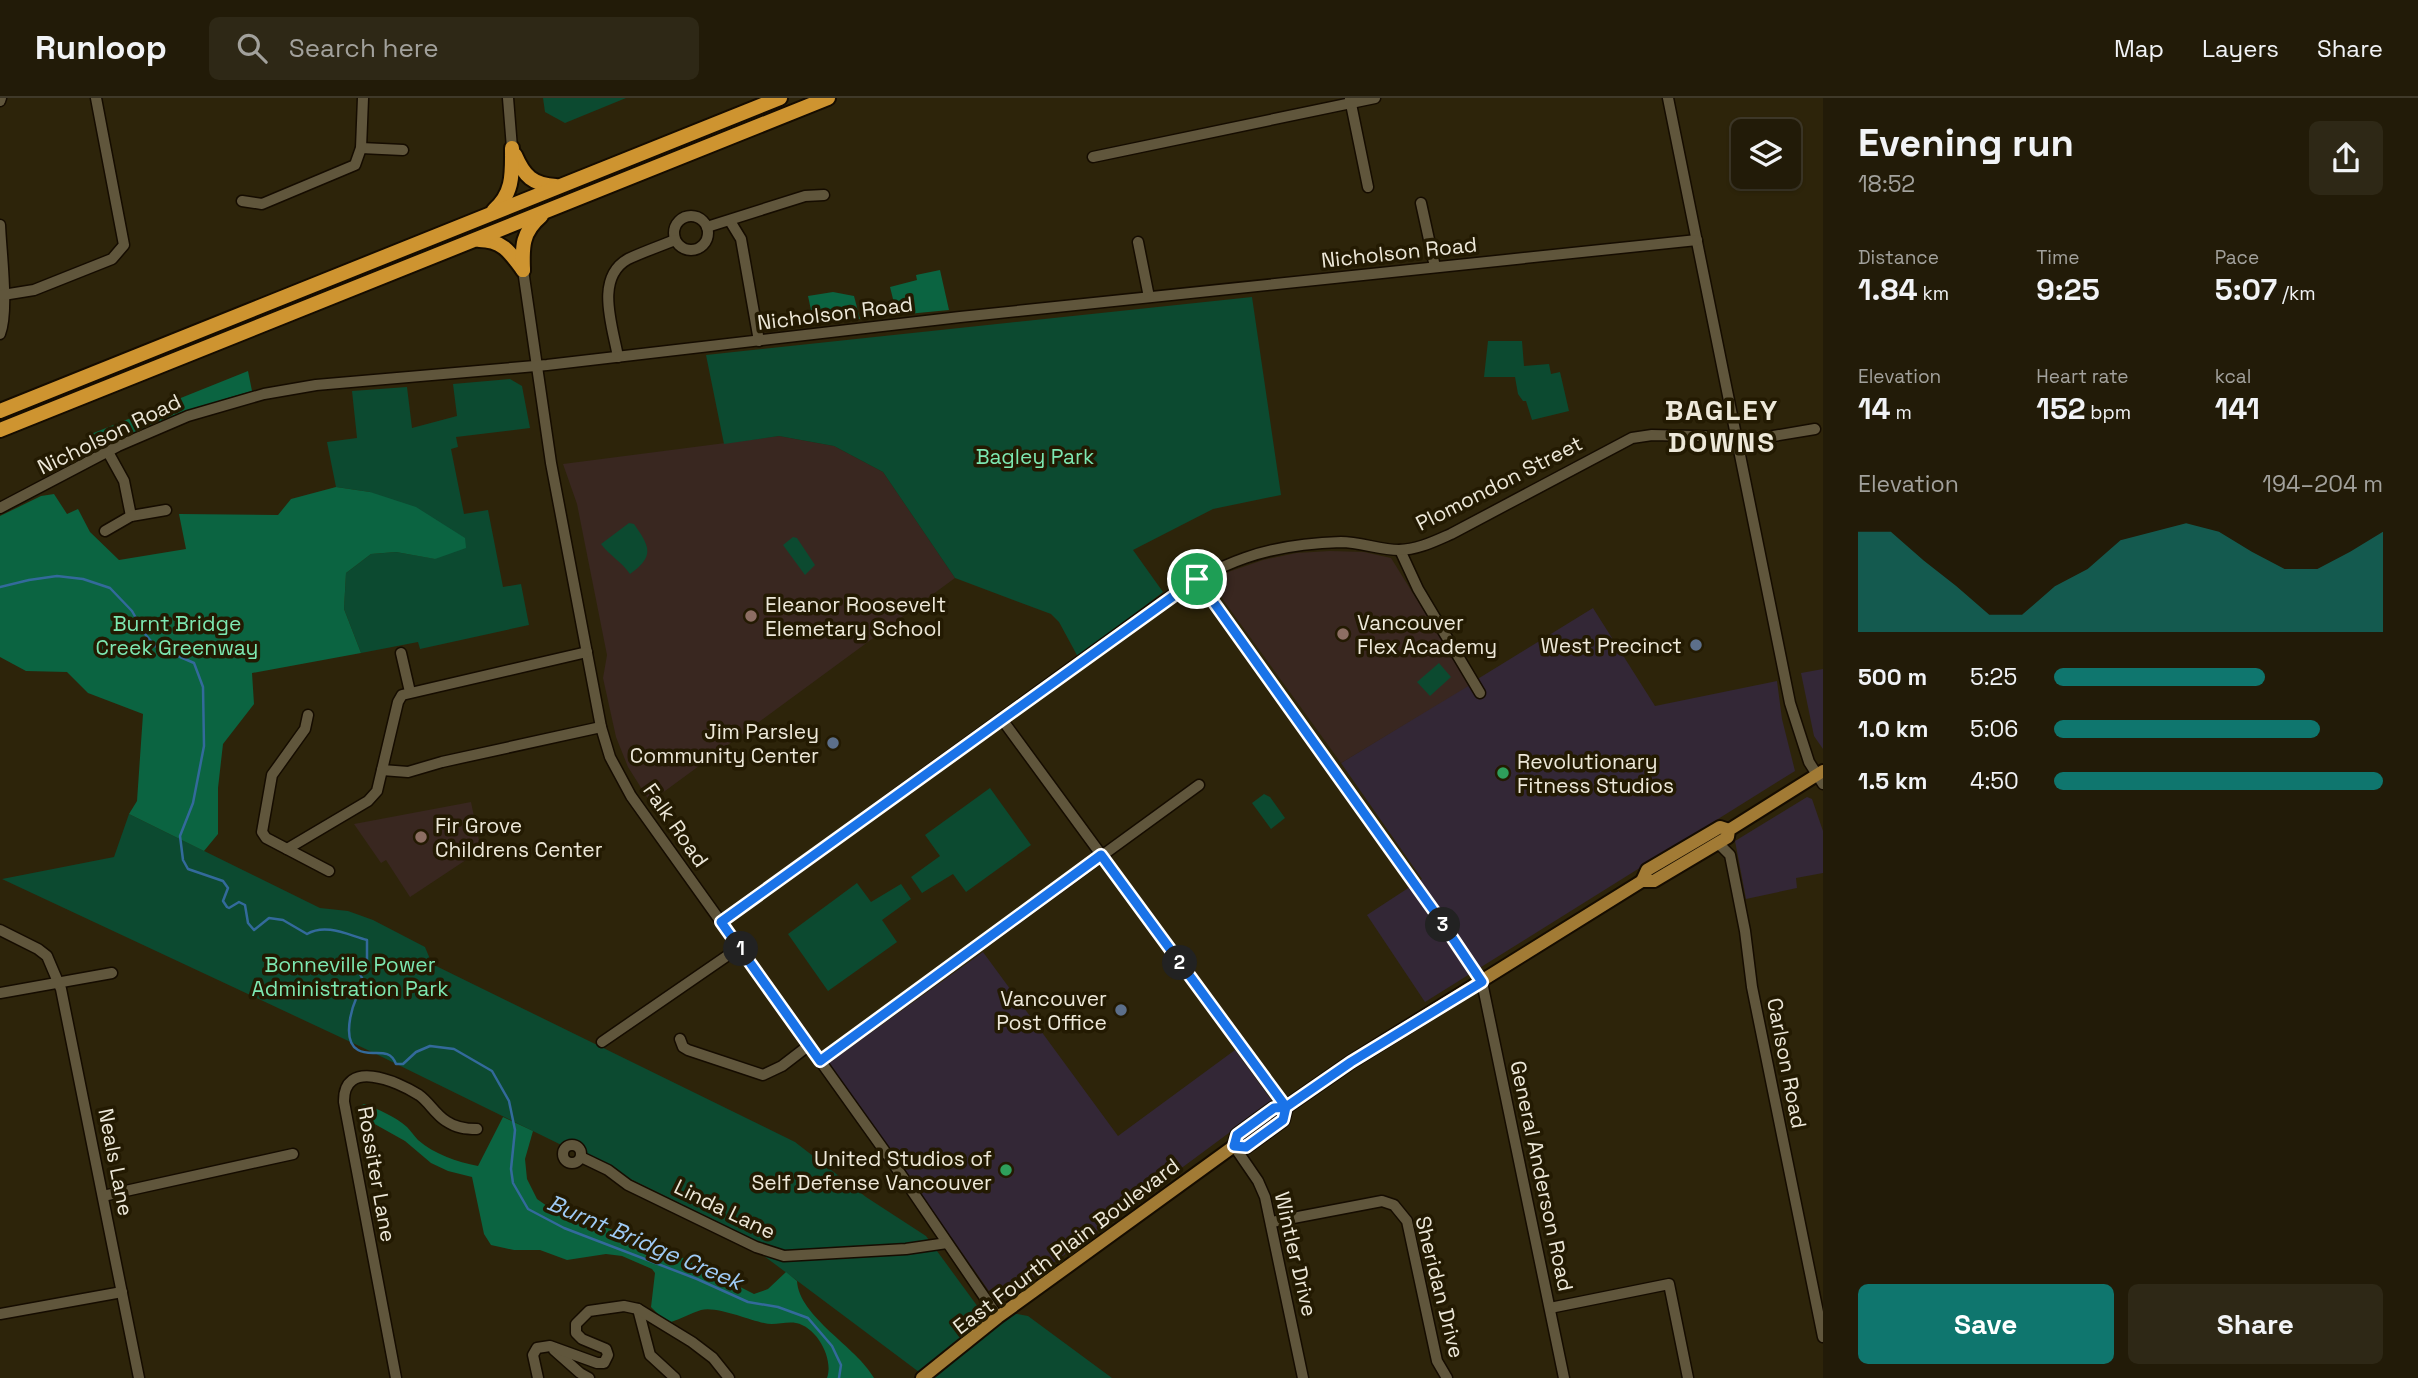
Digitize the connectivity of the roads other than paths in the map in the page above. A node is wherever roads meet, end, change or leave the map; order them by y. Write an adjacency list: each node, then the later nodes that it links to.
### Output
1 (96, 98): 29 (street)
2 (363, 98): 9 (street)
3 (508, 98): 10 (street)
4 (780, 98): 13 (highway)
5 (828, 98): 18 (highway)
6 (1375, 98): 8 (street)
7 (1668, 98): 25 (street)
8 (1351, 100): 12 (street); 14 (street)
9 (361, 148): 11 (street); 16 (street)
10 (512, 148): 13 (highway); 19 (highway)
11 (403, 150)
12 (1093, 157)
13 (558, 186): 19 (highway)
14 (1368, 187)
15 (824, 195): 20 (street)
16 (242, 201)
17 (1421, 203): 27 (street)
18 (552, 208): 23 (highway); 28 (highway)
19 (489, 214): 35 (highway)
20 (730, 221): 22 (street); 32 (street)
21 (0, 225): 29 (street)
22 (707, 227): 24 (street); 24 (street)
23 (474, 240): 28 (highway); 37 (highway)
24 (675, 240): 33 (street)
25 (1697, 240): 27 (street, Nicholson Road); 38 (street)
26 (1138, 243): 30 (street)
27 (1435, 267): 30 (street, Nicholson Road)
28 (523, 270): 34 (street, Falk Road)
29 (3, 295): 31 (street)
30 (1149, 297): 32 (street, Nicholson Road)
31 (0, 334)
32 (759, 341): 33 (street, Nicholson Road)
33 (618, 357): 34 (street, Nicholson Road)
34 (536, 366): 39 (street, Nicholson Road); 46 (street, Falk Road)
35 (0, 411)
36 (1815, 429): 38 (street, Plomondon Street)
37 (0, 430)
38 (1737, 437): 44 (street, Plomondon Street); 54 (street)
39 (108, 452): 40 (street, Nicholson Road); 42 (street)
40 (0, 509)
41 (166, 510): 42 (street)
42 (131, 516): 43 (street)
43 (105, 531)
44 (1400, 550): 45 (street, Plomondon Street); 49 (street)
45 (1197, 579): 51 (street, Plomondon Street); 67 (street)
46 (587, 652): 48 (street); 52 (street, Falk Road)
47 (401, 653): 48 (street)
48 (410, 692): 53 (street)
49 (1480, 693)
50 (308, 715): 58 (street)
51 (1002, 718): 59 (street); 62 (street, Plomondon Street)
52 (601, 727): 53 (street); 62 (street, Falk Road)
53 (382, 769): 58 (street)
54 (1821, 777): 56 (main road, East Fourth Plain Boulevard)
55 (1199, 785): 59 (street)
56 (1729, 830): 57 (main road, East Fourth Plain Boulevard); 61 (main road, East Fourth Plain Boulevard)
57 (1718, 843): 61 (main road, East Fourth Plain Boulevard); 86 (street, Carlson Road)
58 (287, 849): 60 (street)
59 (1101, 855): 72 (street); 73 (street)
60 (329, 871)
61 (1642, 881): 67 (main road, East Fourth Plain Boulevard)
62 (721, 922): 64 (street, Falk Road)
63 (0, 930): 66 (street, Neals Lane)
64 (740, 947): 70 (street); 71 (street, Falk Road)
65 (112, 973): 66 (street)
66 (57, 982): 68 (street); 78 (street, Neals Lane)
67 (1482, 982): 73 (main road, East Fourth Plain Boulevard); 82 (street, General Anderson Road)
68 (0, 993)
69 (680, 1039): 71 (street)
70 (602, 1042)
71 (808, 1046): 72 (street, Falk Road)
72 (820, 1061): 80 (street, Falk Road)
73 (1286, 1107): 75 (main road, East Fourth Plain Boulevard)
74 (477, 1129): 89 (street, Rossiter Lane)
75 (1234, 1146): 79 (street, Wintler Drive); 85 (main road, East Fourth Plain Boulevard)
76 (293, 1154): 78 (street)
77 (581, 1157): 80 (street, Linda Lane)
78 (103, 1196): 81 (street, Neals Lane)
79 (1272, 1222): 95 (street, Wintler Drive); 96 (street, Sheridan Drive)
80 (947, 1243): 85 (street, Falk Road)
81 (122, 1292): 83 (street); 88 (street, Neals Lane)
82 (1550, 1308): 97 (street, General Anderson Road); 98 (street)
83 (0, 1314)
84 (640, 1314): 87 (street); 92 (street); 93 (street)
85 (998, 1317): 94 (main road, East Fourth Plain Boulevard)
86 (1823, 1337)
87 (550, 1346): 90 (street); 91 (street)
88 (139, 1378)
89 (396, 1378)
90 (538, 1378)
91 (589, 1378)
92 (675, 1378)
93 (729, 1378)
94 (922, 1378)
95 (1303, 1378)
96 (1447, 1378)
97 (1563, 1378)
98 (1688, 1378)

